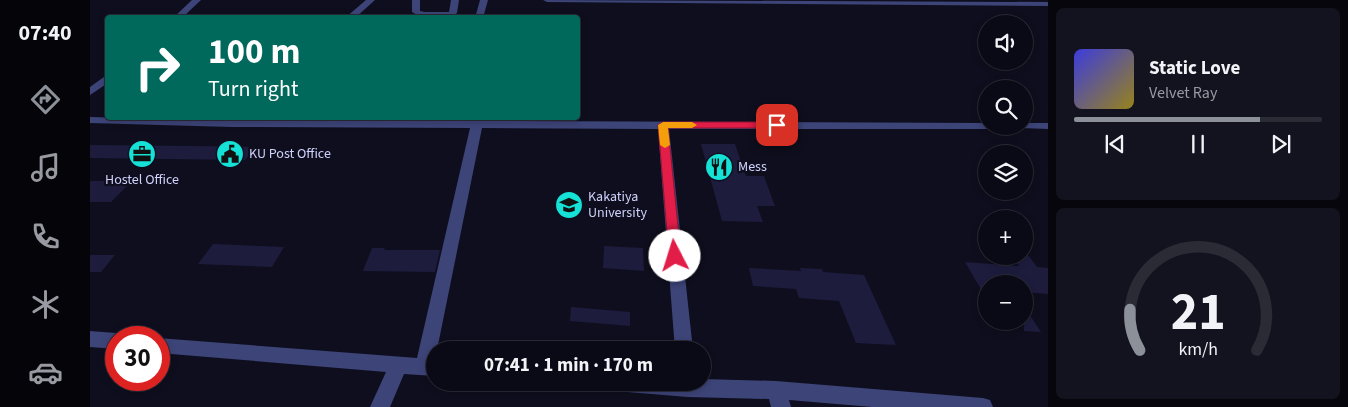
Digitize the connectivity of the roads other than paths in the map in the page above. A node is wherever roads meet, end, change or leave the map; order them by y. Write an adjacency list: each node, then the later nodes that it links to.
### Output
1 (197, 0): 8 (street)
2 (371, 0): 9 (street)
3 (416, 0): 4 (street)
4 (455, 0)
5 (484, 0): 10 (street)
6 (546, 0): 7 (street)
7 (1048, 4)
8 (180, 15)
9 (353, 15)
10 (480, 15)
11 (105, 80): 12 (street)
12 (90, 92)
13 (90, 120): 14 (street)
14 (235, 120): 15 (street)
15 (478, 121): 16 (street); 22 (street)
16 (663, 125): 17 (street); 23 (street)
17 (978, 126)
18 (1033, 126): 19 (street)
19 (1048, 126)
20 (90, 339): 21 (street)
21 (105, 340)
22 (434, 341)
23 (683, 341)
24 (170, 346): 25 (street)
25 (398, 365): 26 (street); 29 (street)
26 (426, 367)
27 (711, 389): 28 (street)
28 (778, 399): 30 (street)
29 (380, 407)
30 (983, 407)

